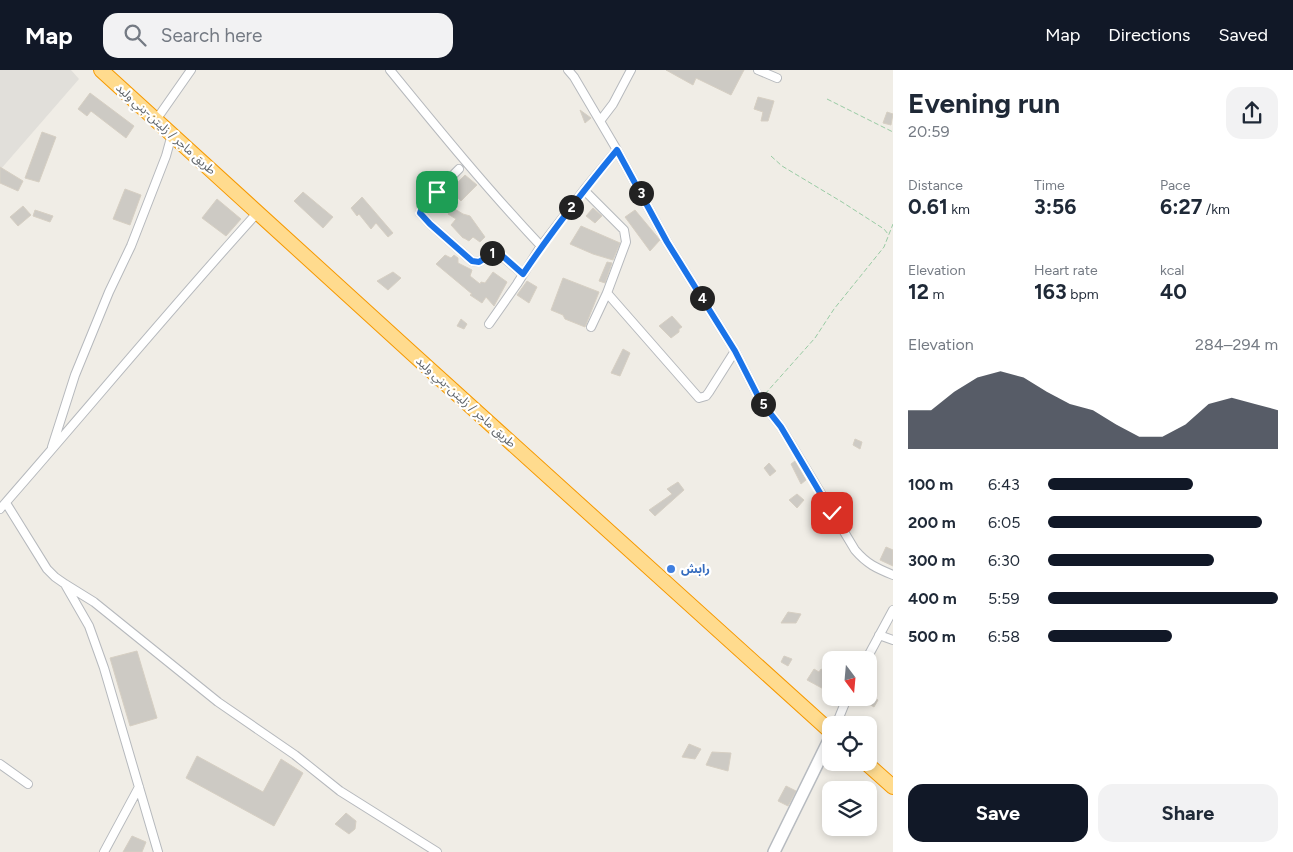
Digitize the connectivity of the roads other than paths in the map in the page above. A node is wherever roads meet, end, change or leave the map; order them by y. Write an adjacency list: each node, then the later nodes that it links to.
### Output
1 (101, 70): 10 (highway, طريق ماجر / زليتن-بني وليد)
2 (191, 70): 10 (street)
3 (390, 70): 17 (street)
4 (568, 70): 8 (street)
5 (580, 70): 8 (street)
6 (632, 70): 11 (street)
7 (758, 70): 9 (street)
8 (574, 78): 11 (street)
9 (777, 78)
10 (156, 120): 12 (highway, طريق ماجر / زليتن-بني وليد)
11 (600, 120): 13 (street)
12 (172, 134): 16 (highway, طريق ماجر / زليتن-بني وليد); 23 (street)
13 (617, 150): 15 (street); 22 (street)
14 (459, 169): 18 (street)
15 (584, 190): 17 (street); 19 (street)
16 (258, 212): 23 (street); 31 (highway, طريق ماجر / زليتن-بني وليد)
17 (542, 246): 18 (street)
18 (523, 274): 20 (street)
19 (607, 294): 21 (street); 22 (street)
20 (489, 324)
21 (591, 327)
22 (735, 351): 25 (street)
23 (51, 450): 24 (street)
24 (3, 506): 26 (street)
25 (893, 575)
26 (65, 584): 36 (street); 40 (street)
27 (893, 610): 28 (street)
28 (879, 635): 29 (street); 30 (street)
29 (893, 640)
30 (871, 651)
31 (822, 726)
32 (822, 753): 41 (street)
33 (0, 764): 35 (street)
34 (875, 771): 37 (highway)
35 (28, 784)
36 (139, 787): 38 (street); 39 (street)
37 (893, 787)
38 (104, 852)
39 (158, 852)
40 (437, 852)
41 (774, 852)

